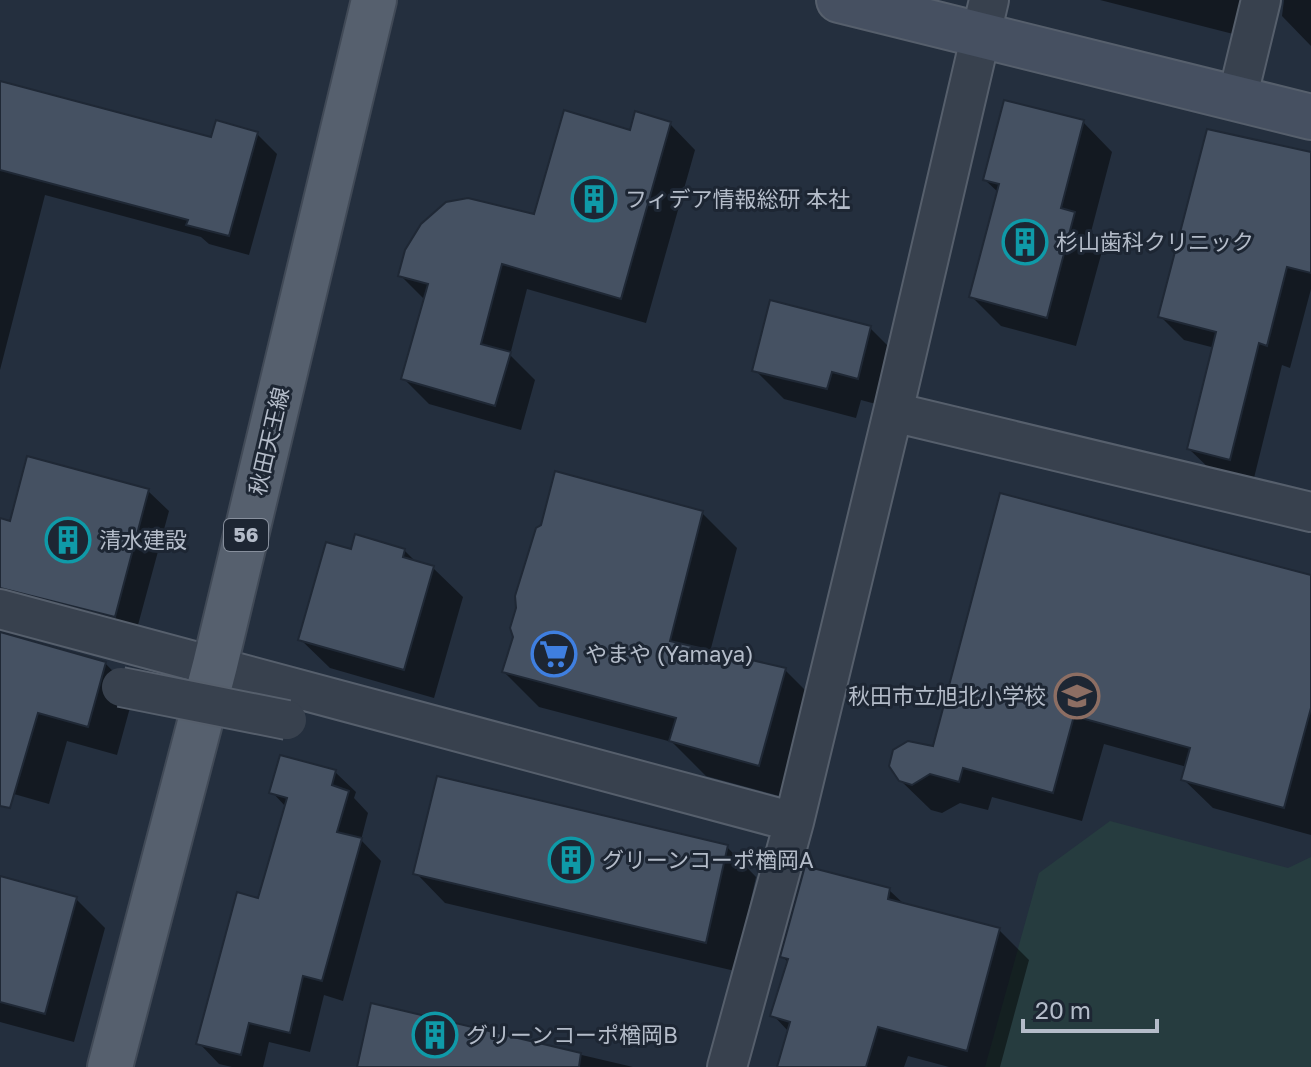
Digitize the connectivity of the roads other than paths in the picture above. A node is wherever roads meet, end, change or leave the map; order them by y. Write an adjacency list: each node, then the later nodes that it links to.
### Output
1 (374, 0): 10 (main road, 秋田天王線 / 56)
2 (839, 0): 4 (street)
3 (1261, 0): 5 (street)
4 (985, 18): 5 (street); 7 (street)
5 (1237, 99): 6 (street)
6 (1311, 117)
7 (893, 412): 8 (street); 13 (street)
8 (1311, 512)
9 (0, 609): 10 (street)
10 (215, 665): 13 (street); 14 (main road, 秋田天王線 / 56)
11 (121, 687): 12 (street, bridge)
12 (287, 720)
13 (794, 822): 15 (street)
14 (110, 1067)
15 (727, 1067)

